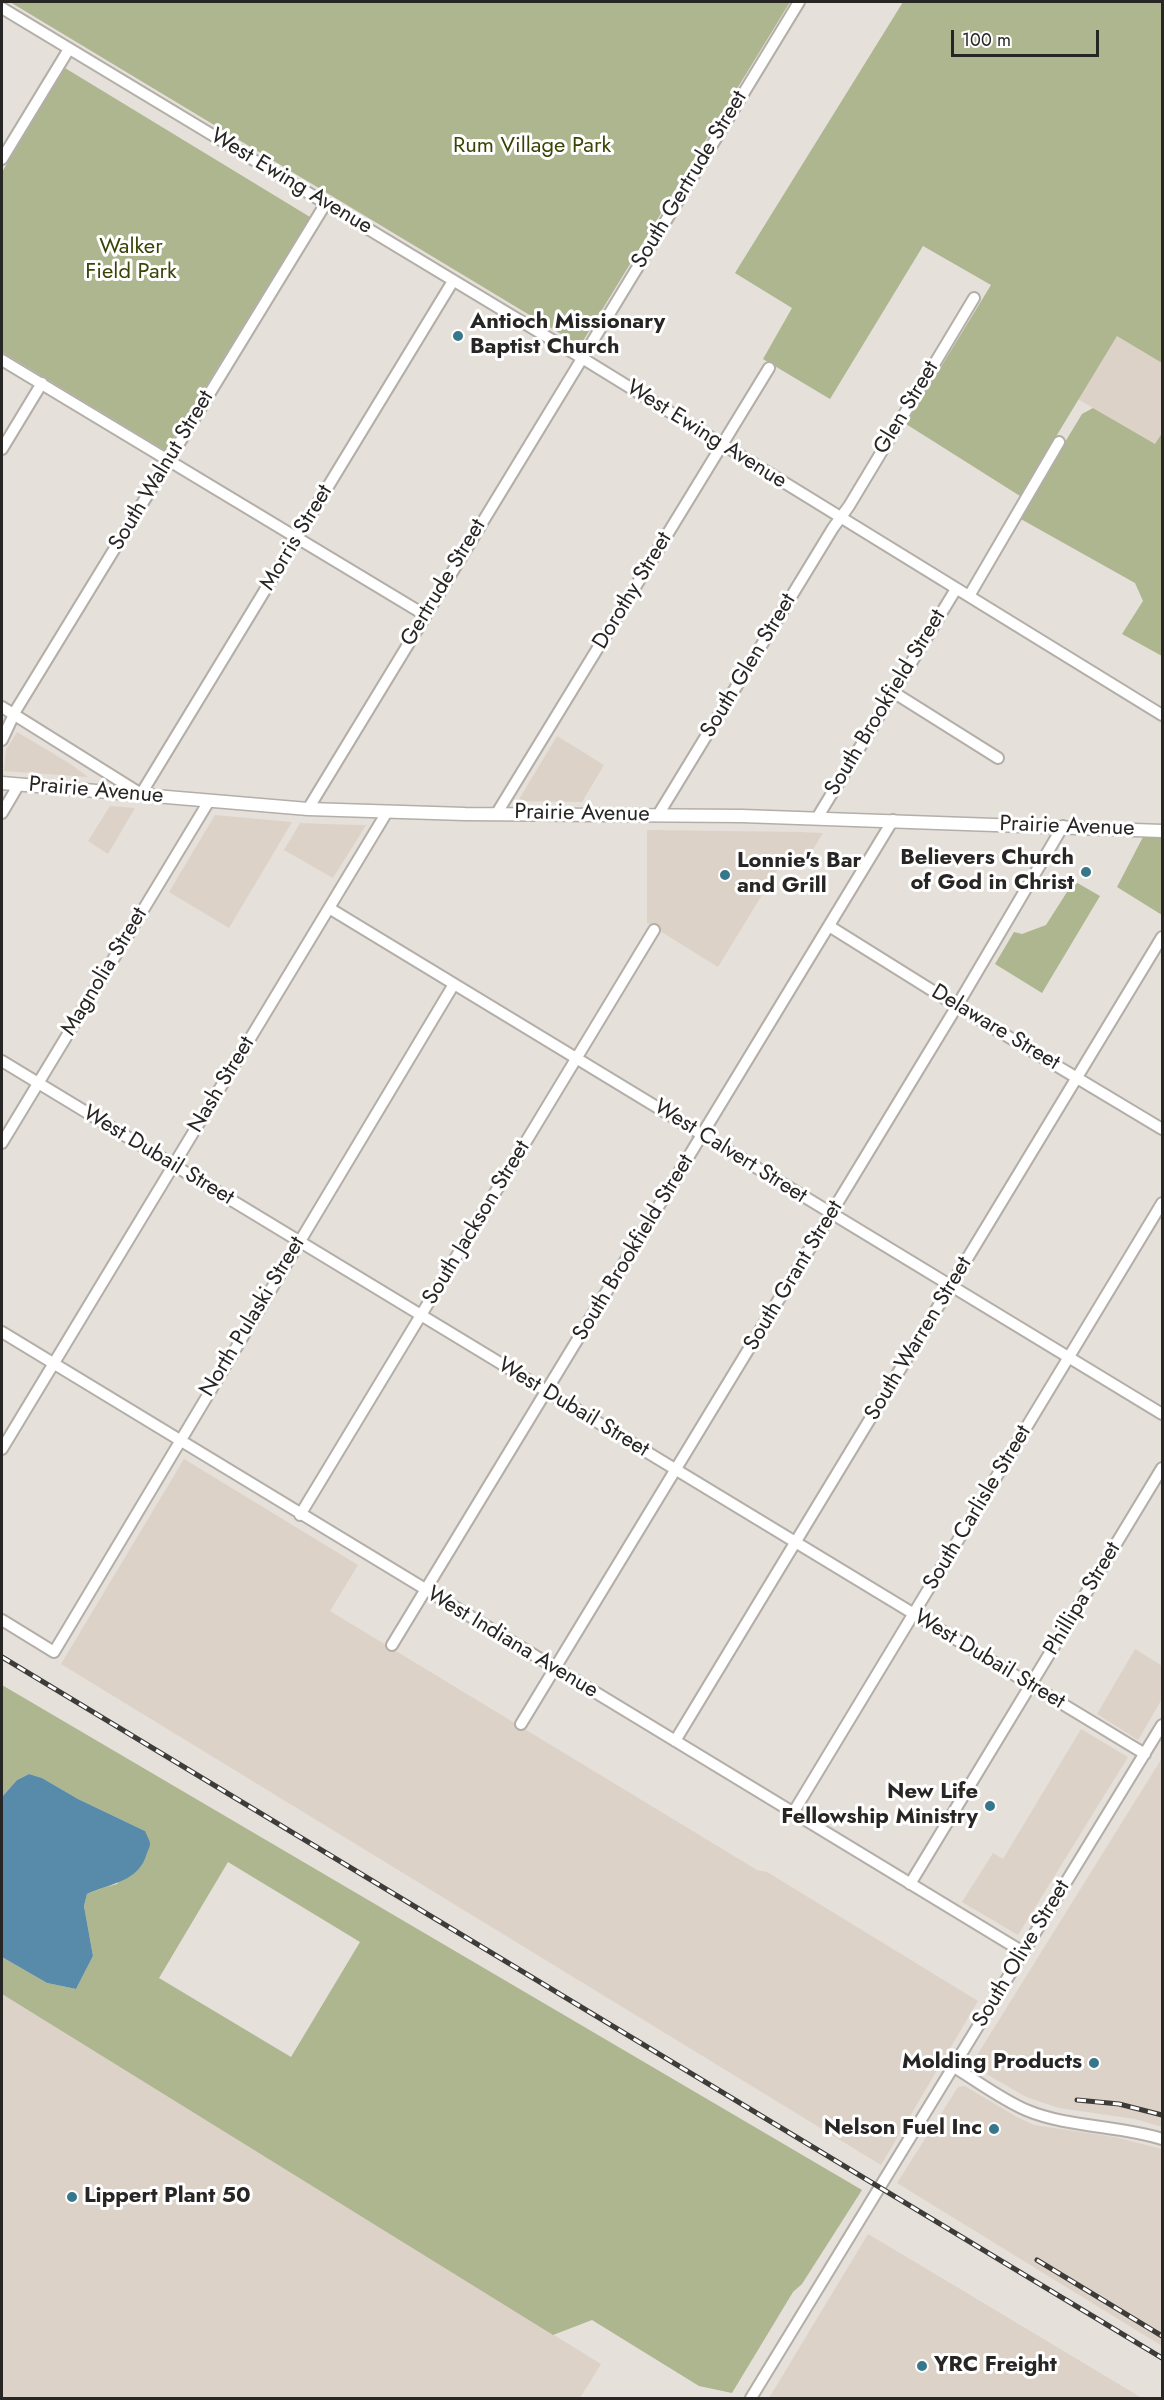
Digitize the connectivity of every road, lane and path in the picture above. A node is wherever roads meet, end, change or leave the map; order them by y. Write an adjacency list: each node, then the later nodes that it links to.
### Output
1 (799, 2): 8 (street, South Gertrude Street)
2 (2, 8): 3 (street, West Ewing Avenue)
3 (69, 49): 4 (street); 5 (street, West Ewing Avenue)
4 (2, 159)
5 (326, 203): 6 (street, West Ewing Avenue); 15 (street, South Walnut Street)
6 (453, 281): 8 (street, West Ewing Avenue); 17 (street, Morris Street)
7 (974, 298): 16 (street, Glen Street)
8 (582, 358): 13 (street, West Ewing Avenue); 20 (street, Gertrude Street)
9 (2, 360): 11 (street)
10 (768, 368): 13 (street, Dorothy Street)
11 (42, 383): 14 (street); 15 (street)
12 (1059, 442): 19 (street, South Brookfield Street)
13 (722, 445): 16 (street, West Ewing Avenue); 34 (street, Dorothy Street)
14 (2, 449)
15 (170, 461): 17 (street); 23 (street, South Walnut Street)
16 (840, 518): 18 (street, West Ewing Avenue); 35 (street, South Glen Street)
17 (297, 538): 20 (street); 29 (street, Morris Street)
18 (956, 589): 19 (street, West Ewing Avenue); 21 (street, South Brookfield Street)
19 (969, 596): 24 (street, West Ewing Avenue)
20 (424, 615): 31 (street, Gertrude Street)
21 (893, 692): 26 (street); 36 (street, South Brookfield Street)
22 (2, 707): 23 (street)
23 (14, 715): 25 (street, South Walnut Street); 29 (street)
24 (1162, 715)
25 (2, 740)
26 (998, 758)
27 (2, 783): 28 (main road, Prairie Avenue)
28 (19, 784): 29 (main road, Prairie Avenue); 33 (street)
29 (141, 794): 30 (main road, Prairie Avenue)
30 (209, 801): 31 (main road, Prairie Avenue); 49 (street, Magnolia Street)
31 (308, 809): 32 (main road, Prairie Avenue)
32 (387, 812): 34 (main road, Prairie Avenue); 40 (street, Nash Street)
33 (2, 813)
34 (497, 813): 35 (main road, Prairie Avenue)
35 (658, 815): 36 (main road, Prairie Avenue)
36 (817, 818): 37 (main road, Prairie Avenue)
37 (893, 820): 38 (main road, Prairie Avenue); 41 (street, South Brookfield Street)
38 (1063, 826): 39 (main road, Prairie Avenue); 45 (street, South Grant Street)
39 (1162, 831)
40 (329, 908): 44 (street, West Calvert Street); 53 (street, Nash Street)
41 (829, 926): 45 (street, Delaware Street); 51 (street, South Brookfield Street)
42 (654, 930): 46 (street, South Jackson Street)
43 (1162, 937): 48 (street, South Warren Street)
44 (454, 984): 46 (street, West Calvert Street); 56 (street, North Pulaski Street)
45 (957, 1006): 48 (street, Delaware Street); 55 (street, South Grant Street)
46 (576, 1058): 51 (street, West Calvert Street); 58 (street, South Jackson Street)
47 (2, 1061): 49 (street, West Dubail Street)
48 (1078, 1077): 50 (street, Delaware Street); 57 (street, South Warren Street)
49 (38, 1083): 52 (street, Magnolia Street); 53 (street, West Dubail Street)
50 (1162, 1129)
51 (703, 1135): 55 (street, West Calvert Street); 62 (street, South Brookfield Street)
52 (2, 1143)
53 (174, 1166): 56 (street, West Dubail Street); 61 (street, Nash Street)
54 (1162, 1203): 60 (street, South Carlisle Street)
55 (831, 1214): 57 (street, West Calvert Street); 67 (street, South Grant Street)
56 (299, 1241): 58 (street, West Dubail Street); 64 (street, North Pulaski Street)
57 (951, 1286): 60 (street, West Calvert Street); 69 (street, South Warren Street)
58 (421, 1315): 62 (street, West Dubail Street); 68 (street, South Jackson Street)
59 (2, 1332): 61 (street, West Indiana Avenue)
60 (1068, 1358): 63 (street, West Calvert Street); 71 (street, South Carlisle Street)
61 (53, 1364): 64 (street, West Indiana Avenue); 65 (street, Nash Street)
62 (547, 1392): 67 (street, West Dubail Street); 70 (street, South Brookfield Street)
63 (1162, 1414)
64 (180, 1440): 68 (street, West Indiana Avenue); 72 (street, North Pulaski Street)
65 (2, 1449)
66 (1162, 1468): 75 (street, Phillipa Street)
67 (676, 1471): 69 (street, West Dubail Street); 74 (street, South Grant Street)
68 (300, 1515): 70 (street, West Indiana Avenue)
69 (796, 1542): 71 (street, West Dubail Street); 78 (street, South Warren Street)
70 (426, 1591): 73 (street, South Brookfield Street); 74 (street, West Indiana Avenue)
71 (914, 1614): 75 (street, West Dubail Street); 80 (street, South Carlisle Street)
72 (2, 1620)
73 (392, 1645)
74 (556, 1668): 76 (street, South Grant Street); 78 (street, West Indiana Avenue)
75 (1031, 1685): 79 (street, West Dubail Street); 81 (street, Phillipa Street)
76 (521, 1724)
77 (1162, 1725): 79 (street, South Olive Street)
78 (675, 1741): 80 (street, West Indiana Avenue)
79 (1145, 1754): 82 (street, South Olive Street)
80 (793, 1813): 81 (street, West Indiana Avenue)
81 (910, 1884): 82 (street, West Indiana Avenue)
82 (1023, 1952): 83 (street, South Olive Street)
83 (954, 2067): 84 (street); 85 (street, South Olive Street)
84 (1162, 2139)
85 (751, 2398)

